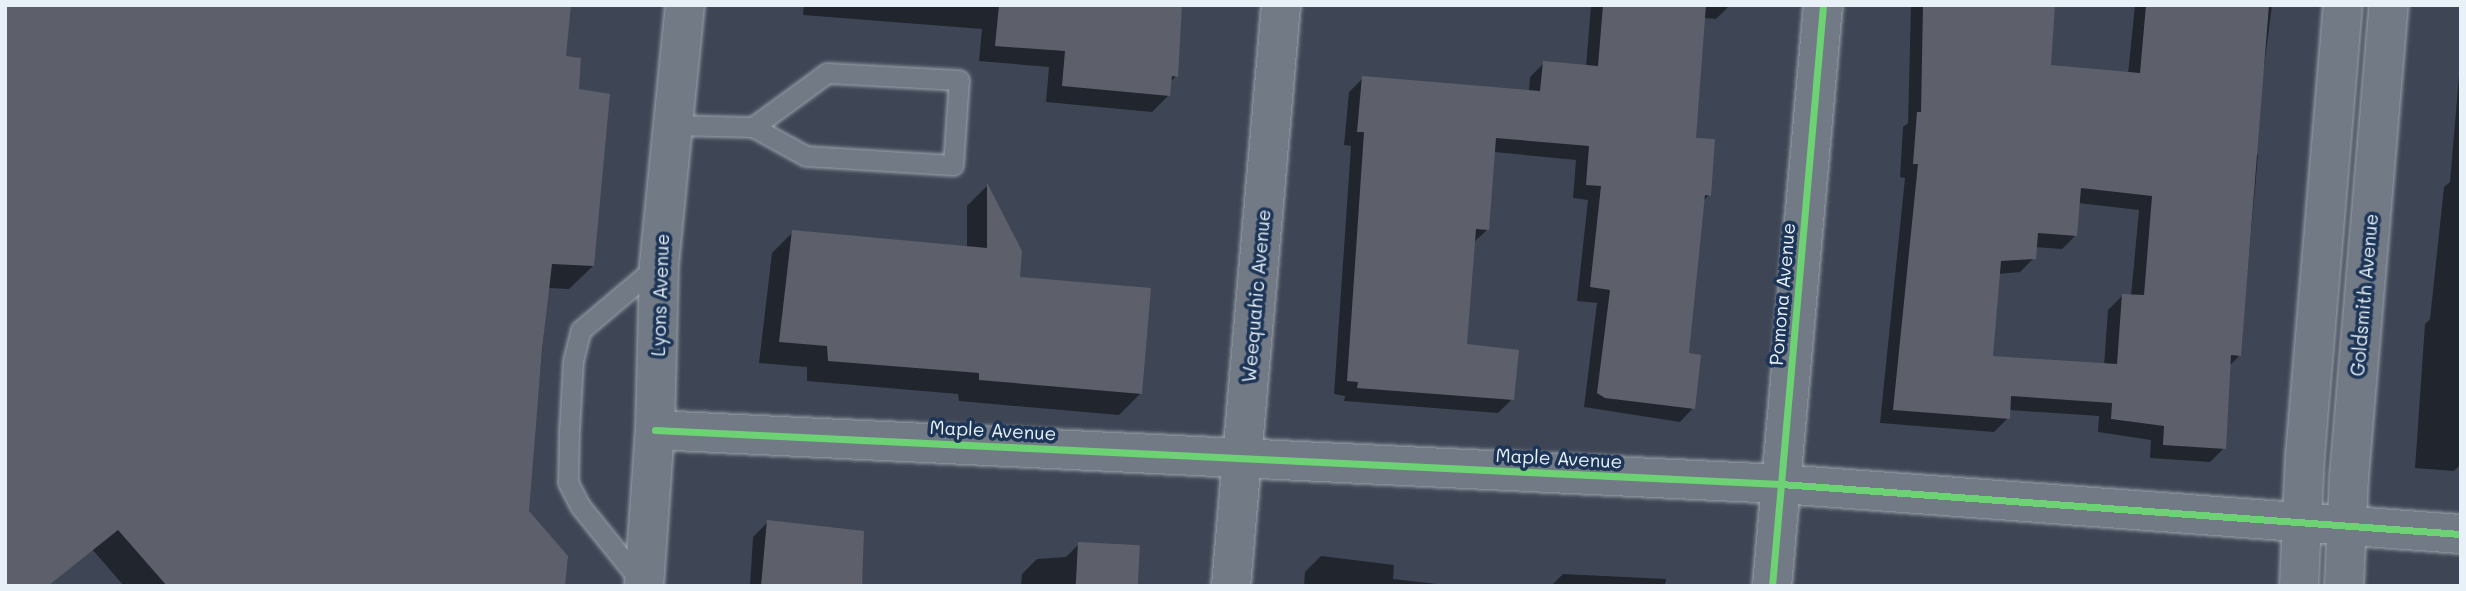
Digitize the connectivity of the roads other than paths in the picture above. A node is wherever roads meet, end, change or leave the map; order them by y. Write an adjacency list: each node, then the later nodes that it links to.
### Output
1 (685, 5): 6 (street, Lyons Avenue)
2 (1281, 5): 10 (street, Weequahic Avenue)
3 (1823, 5): 11 (street, Pomona Avenue)
4 (2343, 5): 12 (street)
5 (2389, 5): 13 (street, Goldsmith Avenue)
6 (673, 125): 7 (lane); 8 (street, Lyons Avenue)
7 (753, 127): 7 (lane)
8 (659, 265): 9 (street, Lyons Avenue); 15 (lane)
9 (655, 430): 10 (street, Maple Avenue); 15 (street, Lyons Avenue)
10 (1241, 458): 11 (street, Maple Avenue); 16 (street, Weequahic Avenue)
11 (1781, 485): 12 (street, Maple Avenue); 17 (street, Pomona Avenue)
12 (2302, 525): 13 (street, Maple Avenue); 18 (street)
13 (2347, 528): 14 (street, Maple Avenue); 19 (street, Goldsmith Avenue)
14 (2461, 534)
15 (644, 585)
16 (1231, 586)
17 (1772, 586)
18 (2299, 586)
19 (2344, 586)

